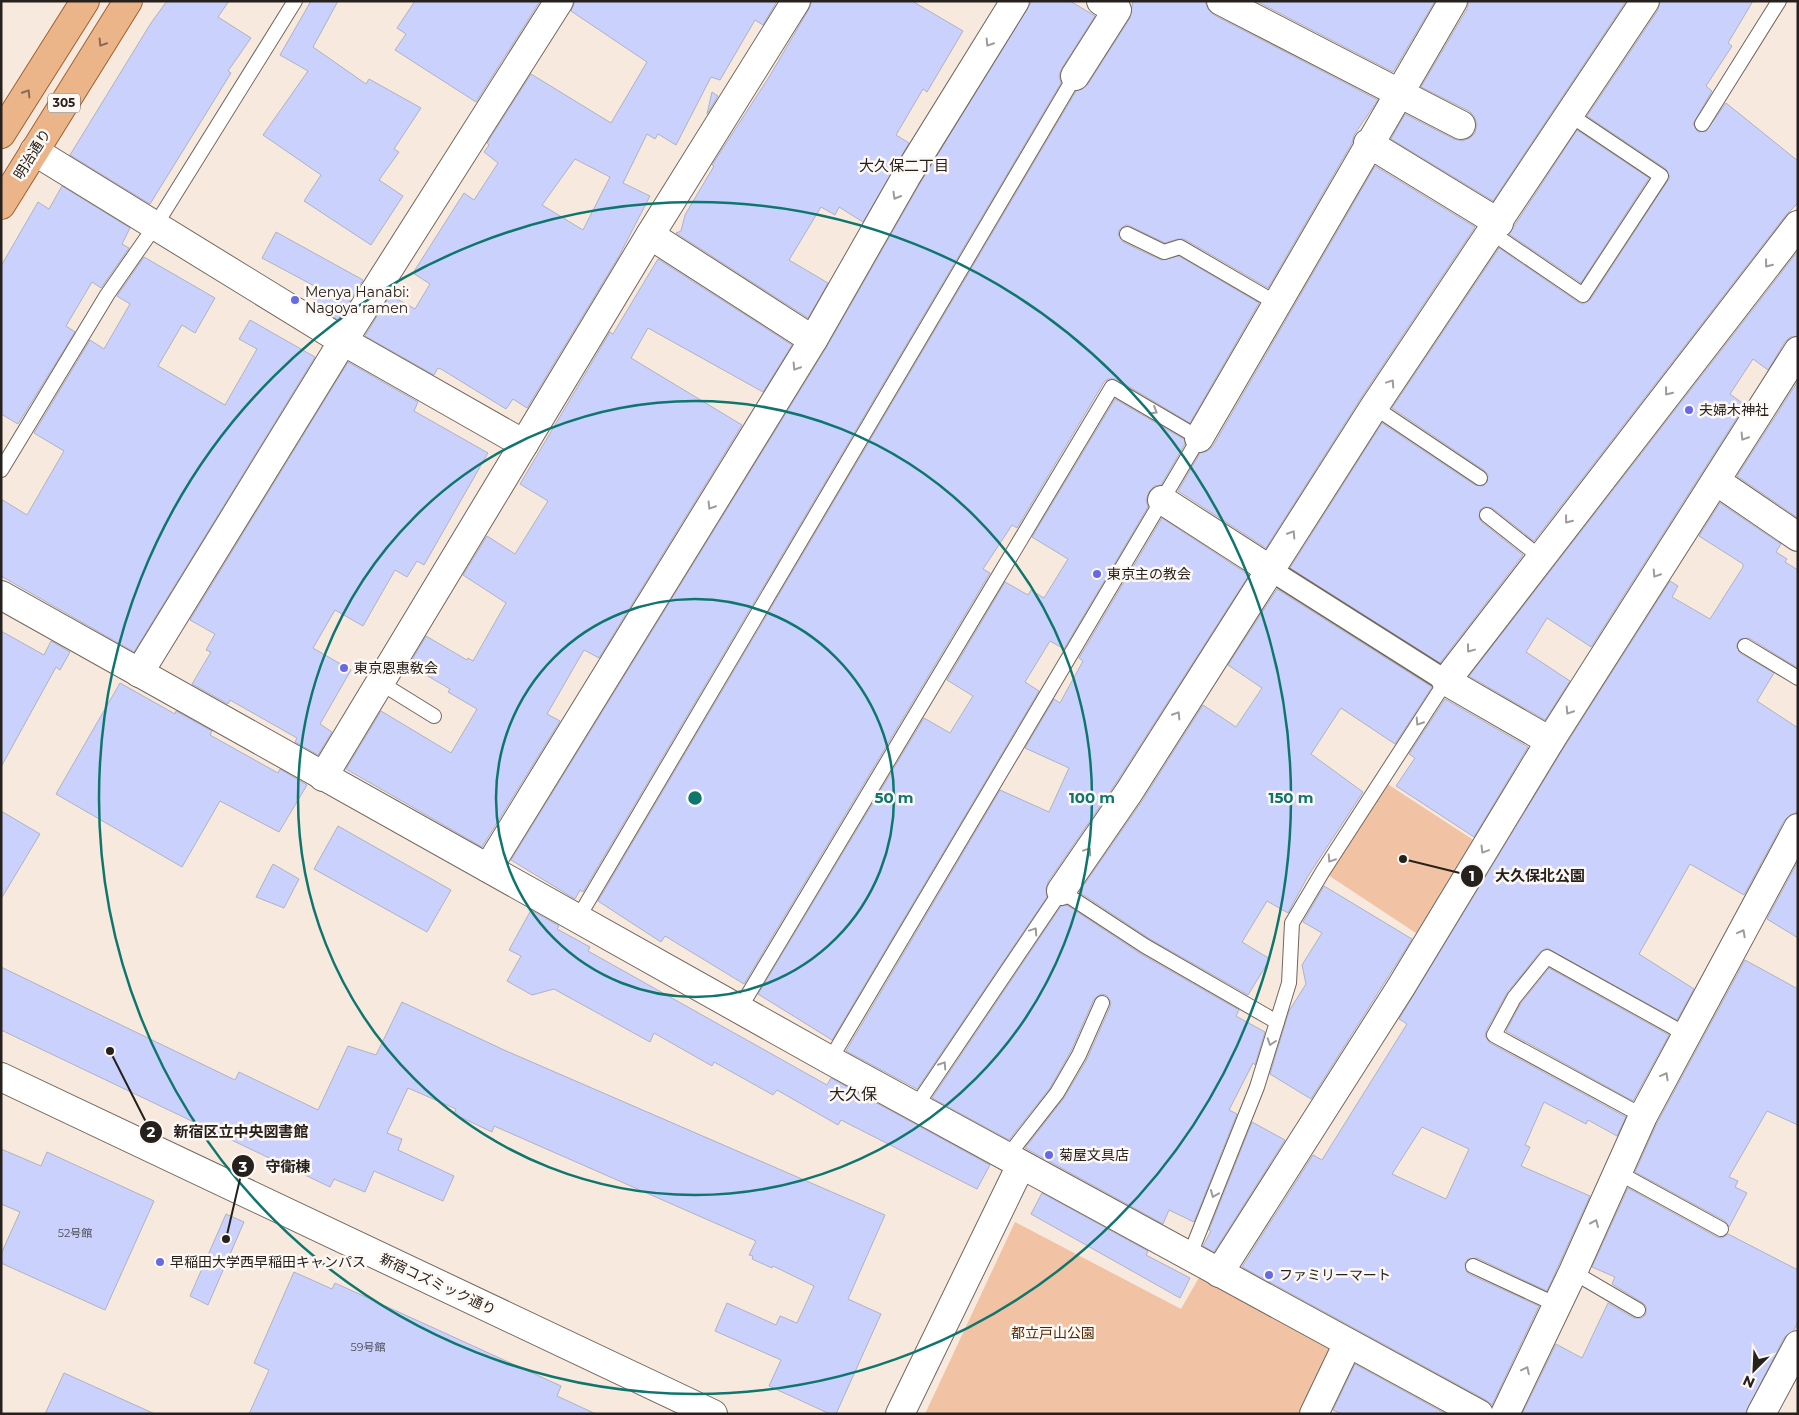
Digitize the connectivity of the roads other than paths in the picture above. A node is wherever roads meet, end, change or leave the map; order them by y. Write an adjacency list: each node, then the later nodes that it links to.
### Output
1 (85, 1): 17 (main road, 305, one-way to 1)
2 (128, 1): 19 (main road, 明治通り / 305, one-way to 19)
3 (295, 1): 22 (lane)
4 (559, 1): 27 (street)
5 (796, 1): 24 (street)
6 (1015, 1): 28 (street, one-way to 28)
7 (1102, 1): 12 (street)
8 (1221, 1): 13 (street)
9 (1452, 1): 13 (street)
10 (1645, 1): 14 (street)
11 (1779, 1): 15 (lane)
12 (1075, 76): 53 (lane)
13 (1398, 92): 16 (street); 18 (street)
14 (1570, 115): 23 (street); 23 (lane)
15 (1702, 124)
16 (1462, 125)
17 (1, 134)
18 (1368, 144): 23 (street); 26 (street)
19 (34, 151): 20 (main road, 明治通り / 305); 22 (street)
20 (1, 205)
21 (1798, 225): 39 (street, one-way to 39)
22 (155, 226): 27 (street); 33 (lane)
23 (1495, 228): 30 (street, one-way to 23)
24 (650, 234): 28 (street); 32 (street)
25 (1128, 234): 26 (lane)
26 (1276, 303): 31 (street)
27 (343, 340): 32 (street); 43 (street)
28 (813, 340): 51 (street, one-way to 51)
29 (1798, 351): 35 (street, one-way to 35)
30 (1374, 406): 34 (lane); 40 (street, one-way to 30)
31 (1199, 438): 36 (lane); 55 (lane, one-way to 31)
32 (524, 444): 46 (street)
33 (1, 470)
34 (1480, 478)
35 (1716, 481): 38 (street); 48 (street, one-way to 48)
36 (1162, 500): 40 (street); 58 (lane)
37 (1487, 515): 39 (lane)
38 (1798, 537)
39 (1540, 557): 45 (street, one-way to 45)
40 (1269, 570): 45 (street); 52 (street, one-way to 40)
41 (1, 595): 43 (street)
42 (1745, 646): 44 (lane)
43 (138, 673): 49 (street)
44 (1798, 678)
45 (1446, 681): 48 (street); 56 (lane, one-way to 56)
46 (379, 682): 47 (lane); 49 (street)
47 (434, 716)
48 (1550, 741): 68 (street, one-way to 68)
49 (323, 777): 51 (street)
50 (1798, 828): 57 (street, one-way to 50)
51 (488, 868): 53 (street)
52 (1061, 892): 56 (lane); 60 (lane, one-way to 52)
53 (578, 918): 55 (street)
54 (1102, 1003): 62 (lane)
55 (740, 1008): 58 (street)
56 (1277, 1022): 65 (lane, one-way to 65)
57 (1687, 1035): 61 (street, one-way to 57); 61 (lane)
58 (830, 1060): 60 (street)
59 (1, 1077): 74 (street, 新宿コズミック通り)
60 (916, 1106): 62 (street)
61 (1643, 1116): 63 (street)
62 (1014, 1161): 65 (street); 75 (street)
63 (1618, 1172): 64 (lane); 67 (street, one-way to 63)
64 (1721, 1229)
65 (1189, 1257): 68 (street)
66 (1474, 1266): 69 (lane)
67 (1573, 1272): 69 (street); 70 (lane)
68 (1219, 1273): 71 (street)
69 (1558, 1306): 78 (street, one-way to 69)
70 (1638, 1310)
71 (1348, 1343): 76 (street); 77 (street)
72 (1798, 1345): 73 (street)
73 (1791, 1375): 79 (street)
74 (713, 1414)
75 (900, 1414)
76 (1314, 1414)
77 (1479, 1414)
78 (1505, 1414)
79 (1761, 1414)

